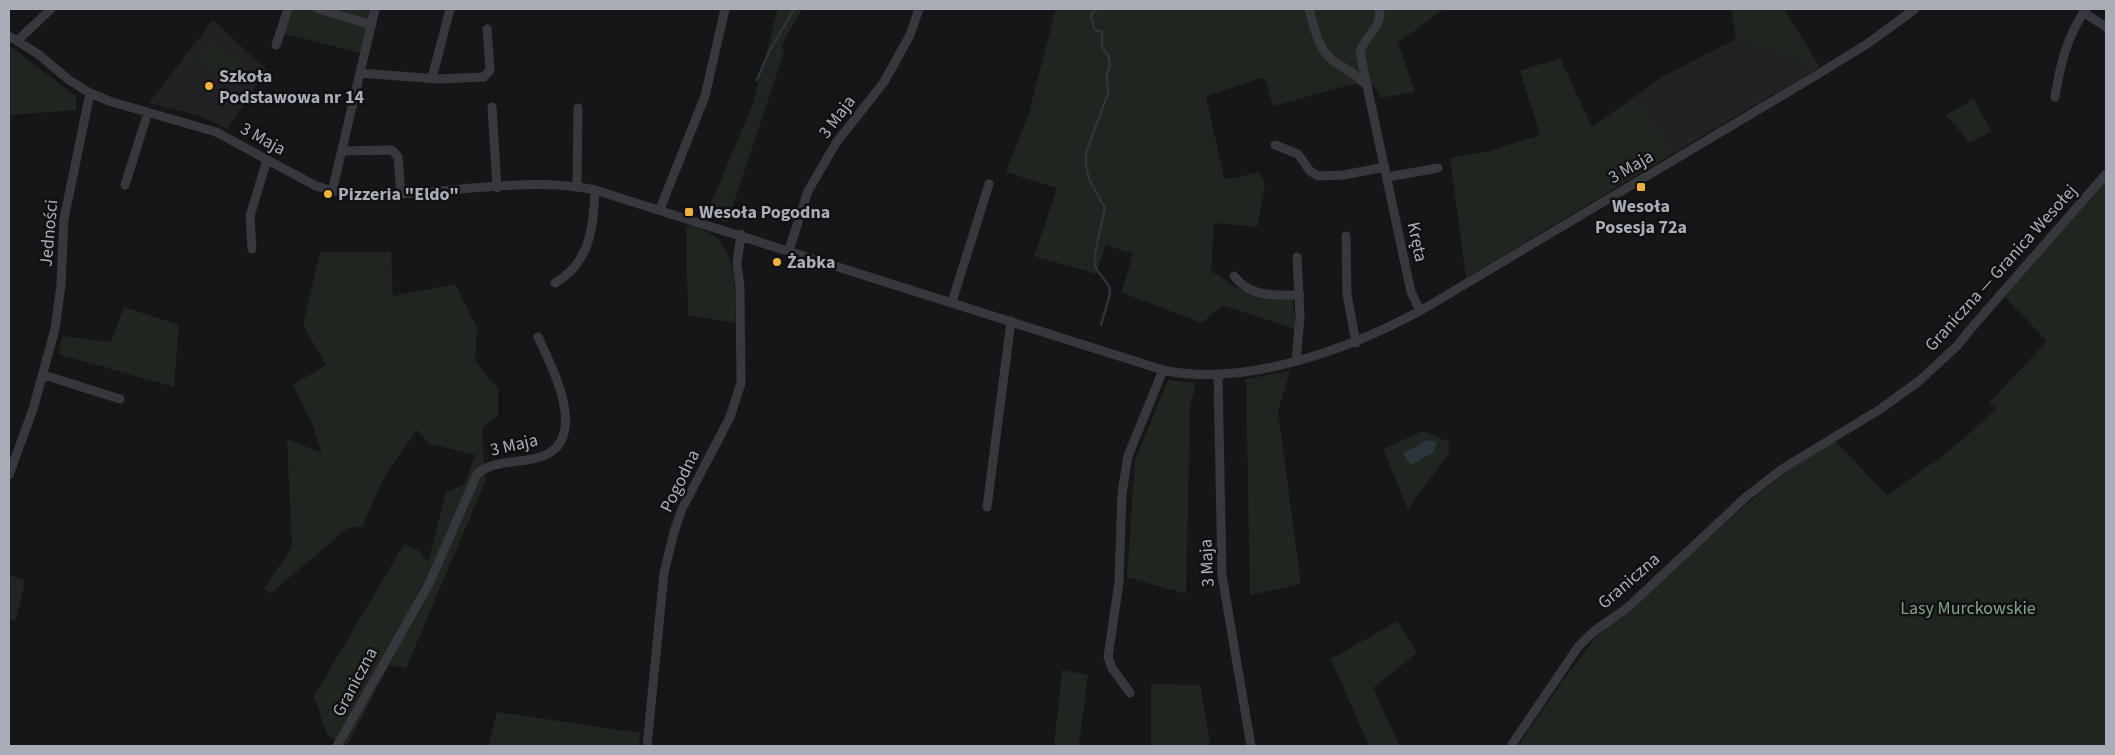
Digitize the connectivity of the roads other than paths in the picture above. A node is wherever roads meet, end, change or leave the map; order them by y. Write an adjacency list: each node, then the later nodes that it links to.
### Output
1 (51, 9): 16 (street)
2 (288, 9): 17 (street)
3 (318, 9): 12 (street)
4 (376, 9): 12 (street)
5 (450, 9): 19 (street)
6 (725, 9): 40 (street)
7 (919, 9): 44 (street, 3 Maja)
8 (1309, 9): 20 (street)
9 (1379, 9): 20 (street, Kręta)
10 (1915, 9): 50 (street, 3 Maja)
11 (2084, 11): 13 (street); 22 (street)
12 (372, 25): 18 (street)
13 (2106, 26)
14 (487, 30): 19 (street)
15 (9, 36): 16 (street, 3 Maja)
16 (18, 40): 21 (street, 3 Maja)
17 (276, 45)
18 (360, 73): 19 (street); 27 (street)
19 (432, 78)
20 (1365, 84): 29 (street, Kręta)
21 (90, 94): 25 (street, 3 Maja); 56 (street, Jedności)
22 (2054, 97)
23 (492, 107): 36 (street)
24 (578, 108): 35 (street)
25 (148, 112): 28 (street, 3 Maja); 34 (street)
26 (1276, 145): 29 (street)
27 (342, 151): 38 (street); 39 (street)
28 (267, 160): 38 (street, 3 Maja); 43 (street)
29 (1385, 167): 32 (street, Kręta)
30 (1438, 168): 32 (street)
31 (2106, 174): 59 (street, Graniczna — Granica Wesołej)
32 (1388, 177): 50 (street, Kręta)
33 (989, 184): 49 (street)
34 (124, 185)
35 (577, 186): 36 (street, 3 Maja); 37 (street, 3 Maja)
36 (496, 188): 39 (street, 3 Maja)
37 (595, 190): 40 (street, 3 Maja); 47 (street)
38 (332, 192): 39 (street, 3 Maja)
39 (402, 194)
40 (660, 209): 41 (street, 3 Maja)
41 (741, 234): 44 (street, 3 Maja); 65 (street, Pogodna)
42 (1346, 236): 53 (street)
43 (252, 250)
44 (789, 250): 49 (street, 3 Maja)
45 (1297, 257): 48 (street)
46 (1234, 276): 48 (street)
47 (556, 283)
48 (1300, 295): 54 (street)
49 (952, 302): 51 (street, 3 Maja)
50 (1420, 311): 53 (street, 3 Maja)
51 (1011, 321): 55 (street, 3 Maja); 61 (street)
52 (538, 337): 62 (street, 3 Maja)
53 (1356, 343): 54 (street, 3 Maja)
54 (1296, 360): 57 (street, 3 Maja)
55 (1163, 370): 57 (street, 3 Maja); 63 (street)
56 (44, 375): 58 (street); 60 (street, Jedności)
57 (1218, 375): 66 (street, 3 Maja)
58 (120, 399)
59 (1792, 463): 67 (street, Graniczna)
60 (9, 475)
61 (987, 507)
62 (401, 633): 64 (street, Graniczna)
63 (1130, 693)
64 (337, 746)
65 (647, 746)
66 (1252, 746)
67 (1511, 746)

